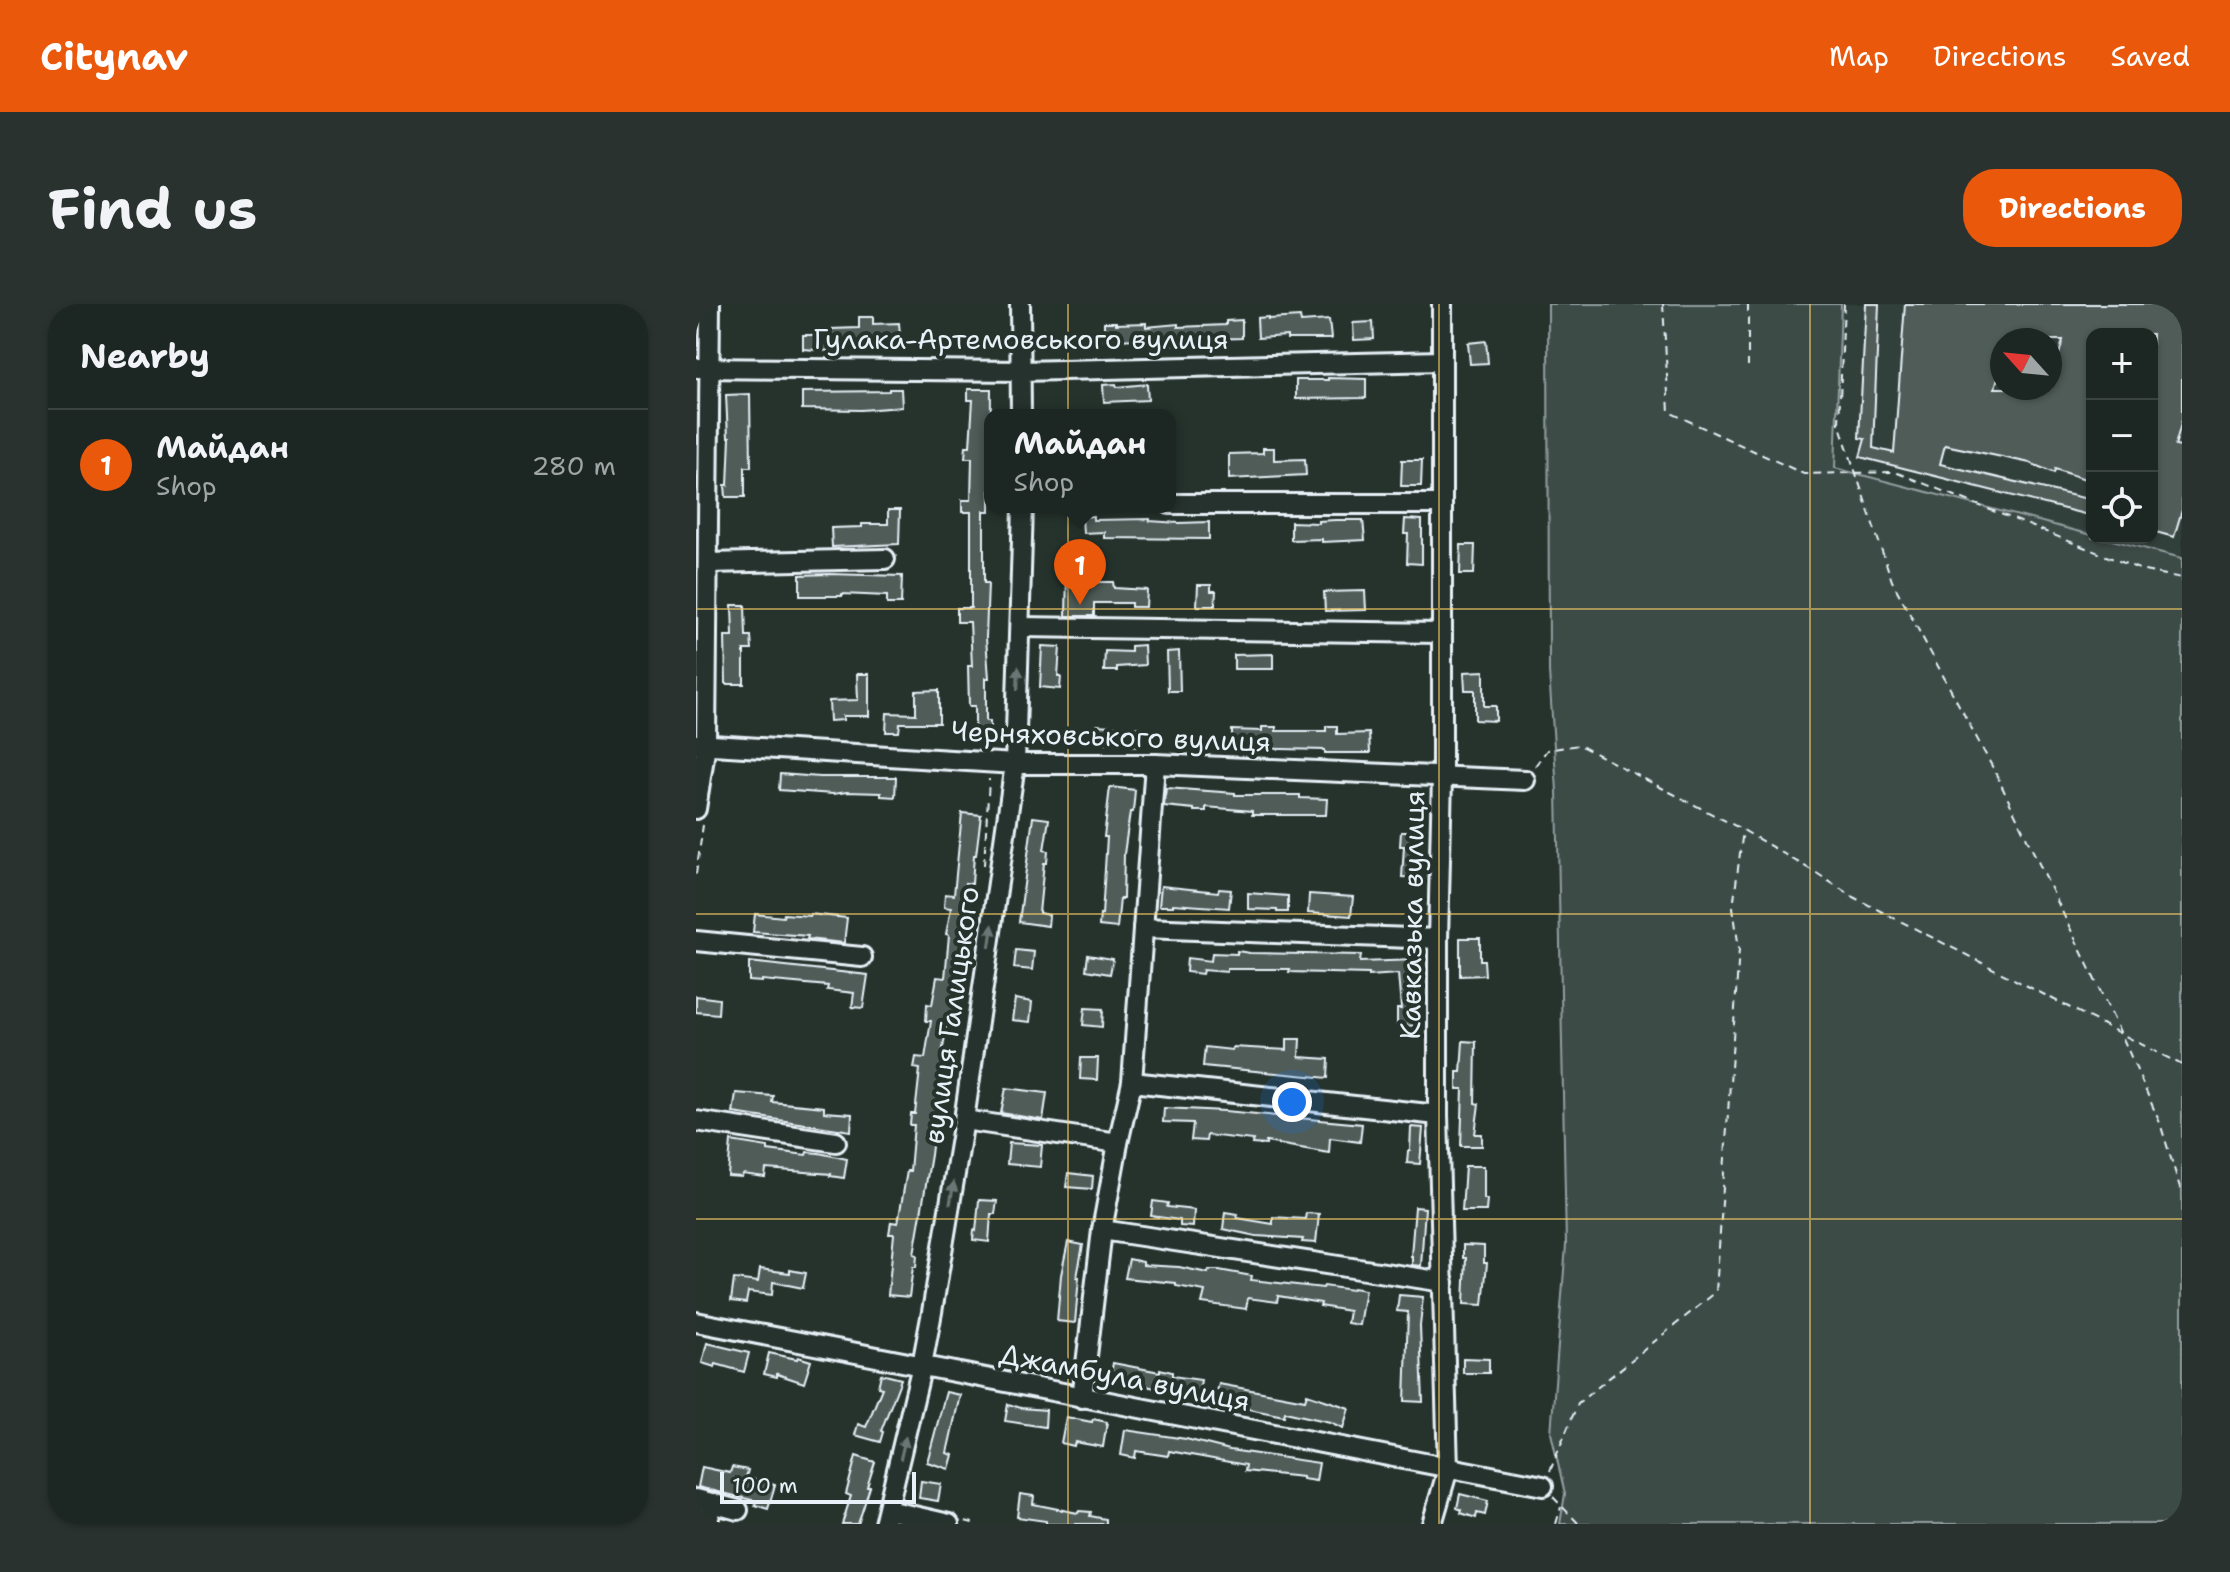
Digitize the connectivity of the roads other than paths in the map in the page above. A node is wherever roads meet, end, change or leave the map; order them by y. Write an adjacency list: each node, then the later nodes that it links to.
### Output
1 (710, 304): 5 (street)
2 (1020, 304): 6 (street)
3 (1442, 304): 4 (street, Кавказька вулиця)
4 (1442, 361): 6 (street, Гулака-Артемовського вулиця); 9 (street, Кавказька вулиця)
5 (702, 368): 6 (street, Гулака-Артемовського вулиця); 12 (street)
6 (1021, 371): 7 (street)
7 (1021, 409)
8 (1176, 504): 9 (street)
9 (1441, 504): 14 (street, Кавказька вулиця)
10 (1023, 513): 13 (street, вулиця Галицького)
11 (885, 559): 12 (street)
12 (708, 563): 15 (street)
13 (1020, 627): 14 (street); 16 (street, вулиця Галицького, one-way to 13)
14 (1441, 633): 18 (street, Кавказька вулиця)
15 (701, 744): 16 (street, Черняховського вулиця); 20 (street)
16 (1015, 764): 17 (street, Черняховського вулиця); 27 (street, вулиця Галицького, one-way to 16)
17 (1155, 764): 18 (street, Черняховського вулиця); 21 (street)
18 (1442, 777): 19 (street, Черняховського вулиця); 22 (street, Кавказька вулиця)
19 (1525, 780)
20 (696, 809)
21 (1143, 928): 22 (street); 25 (street)
22 (1438, 939): 26 (street, Кавказька вулиця)
23 (696, 941): 24 (street)
24 (862, 957)
25 (1132, 1082): 26 (street); 30 (street)
26 (1438, 1115): 32 (street, Кавказька вулиця)
27 (964, 1120): 30 (street); 34 (street, вулиця Галицького, one-way to 27)
28 (696, 1121): 29 (street)
29 (836, 1142)
30 (1118, 1143): 31 (street)
31 (1102, 1230): 32 (street); 35 (street)
32 (1444, 1282): 36 (street, Кавказька вулиця)
33 (696, 1322): 34 (street, Джамбула вулиця)
34 (922, 1365): 35 (street, Джамбула вулиця); 40 (street, вулиця Галицького, one-way to 34)
35 (1082, 1398): 36 (street, Джамбула вулиця)
36 (1448, 1469): 37 (street, Джамбула вулиця); 43 (street, Кавказька вулиця)
37 (1543, 1486)
38 (704, 1501): 39 (street); 41 (street)
39 (738, 1510)
40 (886, 1517): 42 (street)
41 (707, 1524)
42 (949, 1524)
43 (1432, 1524)

